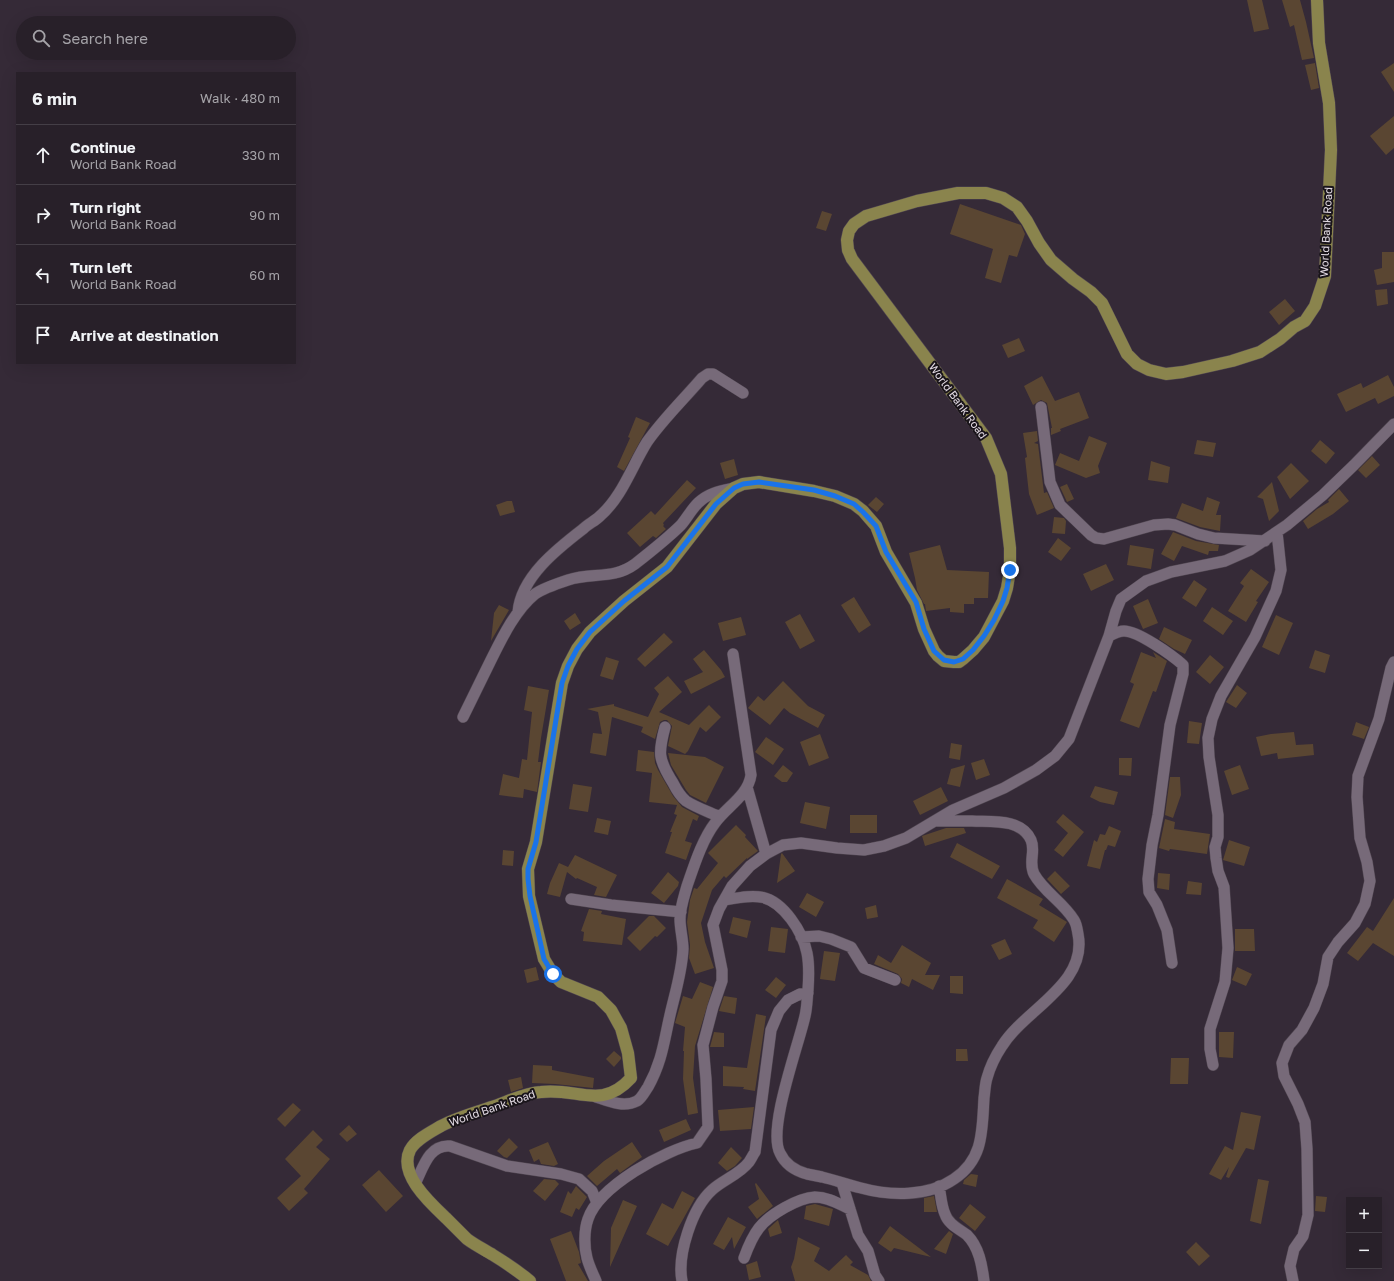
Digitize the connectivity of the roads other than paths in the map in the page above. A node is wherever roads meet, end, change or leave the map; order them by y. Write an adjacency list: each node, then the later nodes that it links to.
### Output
1 (1317, 0): 5 (main road, World Bank Road)
2 (744, 393): 8 (street)
3 (1042, 407): 7 (street)
4 (1394, 424): 6 (street)
5 (734, 488): 8 (street); 26 (main road, World Bank Road)
6 (1277, 532): 7 (street); 25 (street)
7 (1265, 541): 9 (street)
8 (517, 615): 12 (street)
9 (1109, 636): 16 (street); 22 (street)
10 (733, 654): 14 (street)
11 (1394, 662): 38 (street)
12 (463, 717)
13 (665, 726): 15 (street)
14 (747, 787): 15 (street); 17 (street)
15 (720, 817): 20 (street)
16 (936, 821): 17 (street); 29 (street)
17 (766, 854): 19 (street)
18 (571, 899): 20 (street)
19 (724, 900): 21 (street); 30 (street)
20 (681, 912): 26 (street)
21 (801, 937): 23 (street); 24 (street)
22 (1172, 963)
23 (895, 980)
24 (808, 993): 27 (street); 35 (street)
25 (1213, 1065)
26 (596, 1097): 28 (main road, World Bank Road)
27 (842, 1182): 29 (street); 31 (street)
28 (415, 1184): 30 (street); 33 (main road, World Bank Road)
29 (939, 1186): 37 (street)
30 (597, 1203): 34 (street)
31 (850, 1209): 32 (street); 36 (street)
32 (744, 1258)
33 (530, 1281)
34 (596, 1281)
35 (682, 1281)
36 (879, 1281)
37 (984, 1281)
38 (1293, 1281)

